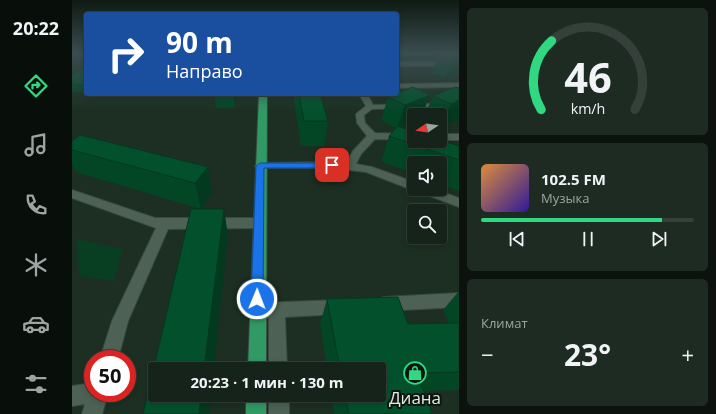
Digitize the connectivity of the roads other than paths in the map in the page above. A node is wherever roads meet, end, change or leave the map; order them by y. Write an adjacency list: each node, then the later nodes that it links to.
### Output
1 (459, 85): 2 (lane)
2 (399, 86)
3 (263, 96): 11 (main road)
4 (364, 96): 6 (lane)
5 (459, 105): 6 (lane)
6 (370, 107): 7 (lane)
7 (372, 136): 8 (lane); 12 (lane)
8 (407, 137)
9 (447, 137): 10 (lane)
10 (459, 137)
11 (260, 166): 12 (lane); 17 (main road)
12 (349, 167): 13 (lane)
13 (407, 183)
14 (72, 194): 18 (lane)
15 (441, 196): 16 (lane)
16 (459, 203)
17 (258, 223): 18 (lane); 23 (main road)
18 (164, 224): 24 (lane)
19 (459, 300): 20 (lane)
20 (372, 305)
21 (356, 306): 22 (lane)
22 (277, 310): 23 (lane); 26 (lane)
23 (257, 311): 25 (main road)
24 (112, 350)
25 (256, 362)
26 (278, 362)
27 (84, 394): 28 (lane)
28 (72, 396)
29 (95, 402): 32 (lane)
30 (256, 402): 33 (main road)
31 (279, 402): 34 (lane)
32 (92, 414)
33 (256, 414)
34 (279, 414)

